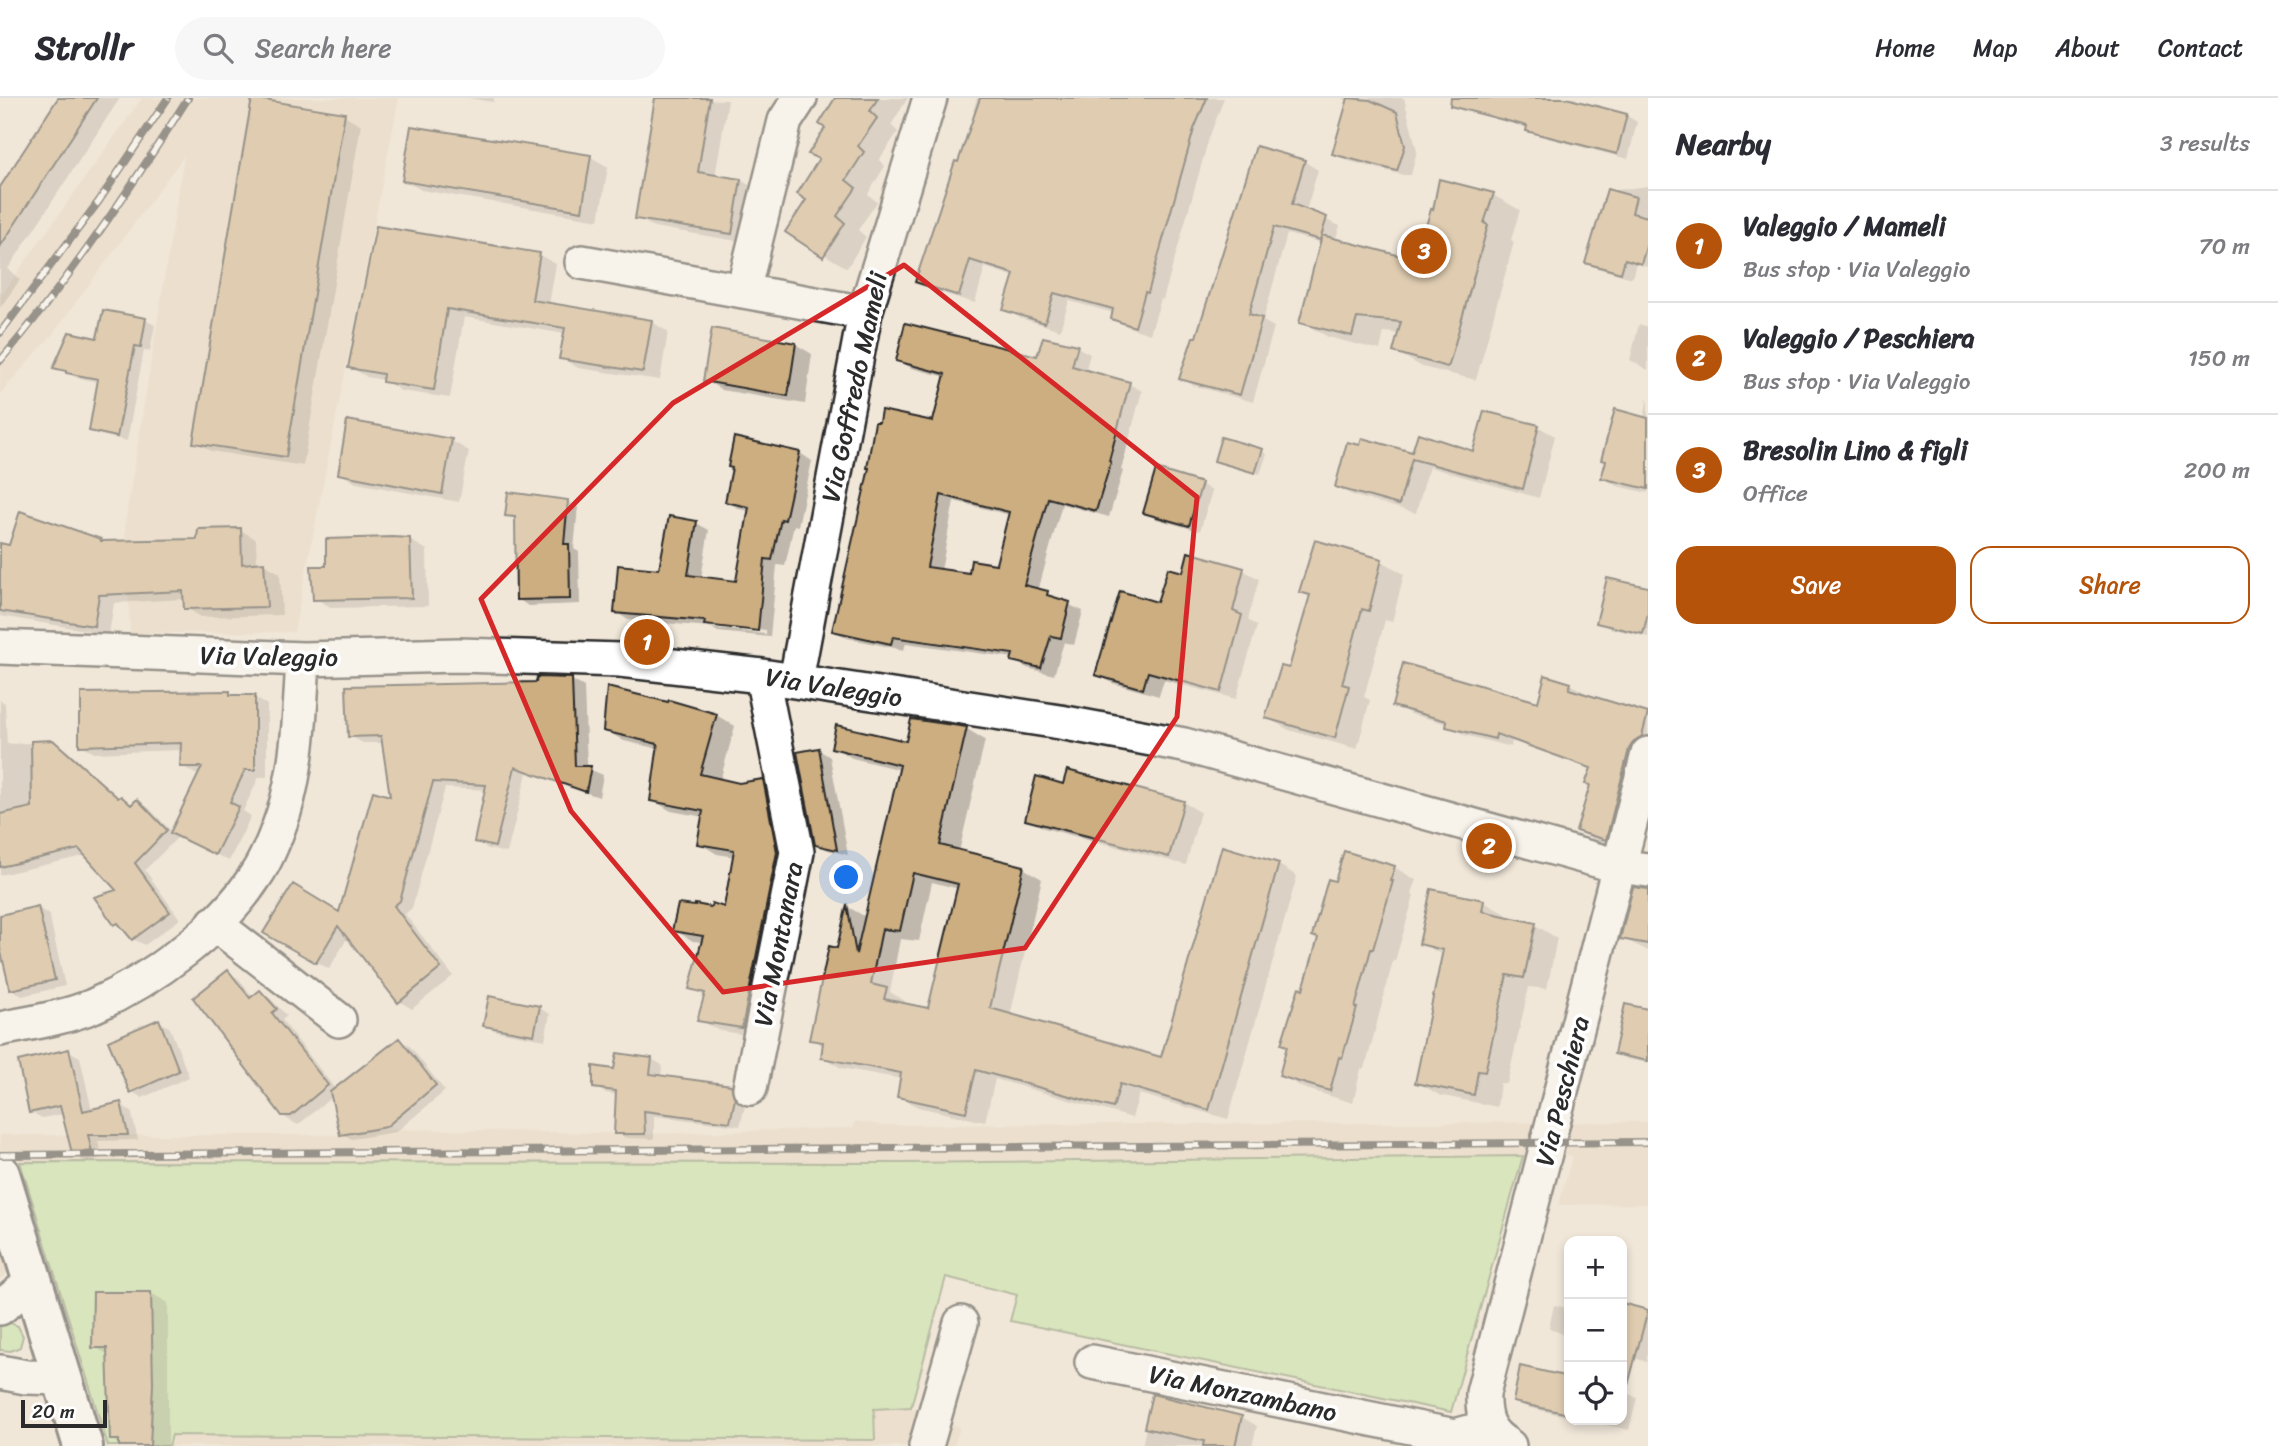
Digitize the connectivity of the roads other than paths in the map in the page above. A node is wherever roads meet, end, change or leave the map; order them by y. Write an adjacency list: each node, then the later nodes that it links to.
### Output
1 (800, 98): 4 (street)
2 (930, 98): 5 (street, Via Goffredo Mameli)
3 (582, 262): 4 (street)
4 (743, 291): 5 (street)
5 (865, 313): 9 (street, Via Goffredo Mameli)
6 (0, 648): 7 (street, Via Valeggio)
7 (303, 659): 8 (street, Via Valeggio); 12 (street)
8 (762, 676): 9 (street, Via Valeggio); 15 (street, Via Montanara)
9 (796, 680): 11 (street, Via Valeggio)
10 (1648, 754): 11 (street, Via Peschiera)
11 (1633, 868): 23 (street, Via Peschiera)
12 (214, 923): 13 (street); 14 (street)
13 (339, 1020)
14 (0, 1028)
15 (750, 1088)
16 (0, 1174): 17 (street)
17 (32, 1282): 18 (street); 22 (street)
18 (0, 1308)
19 (961, 1323): 25 (street)
20 (1092, 1362): 23 (street, Via Monzambano)
21 (0, 1372): 22 (street)
22 (62, 1378): 24 (street)
23 (1499, 1437)
24 (83, 1446)
25 (926, 1446)

